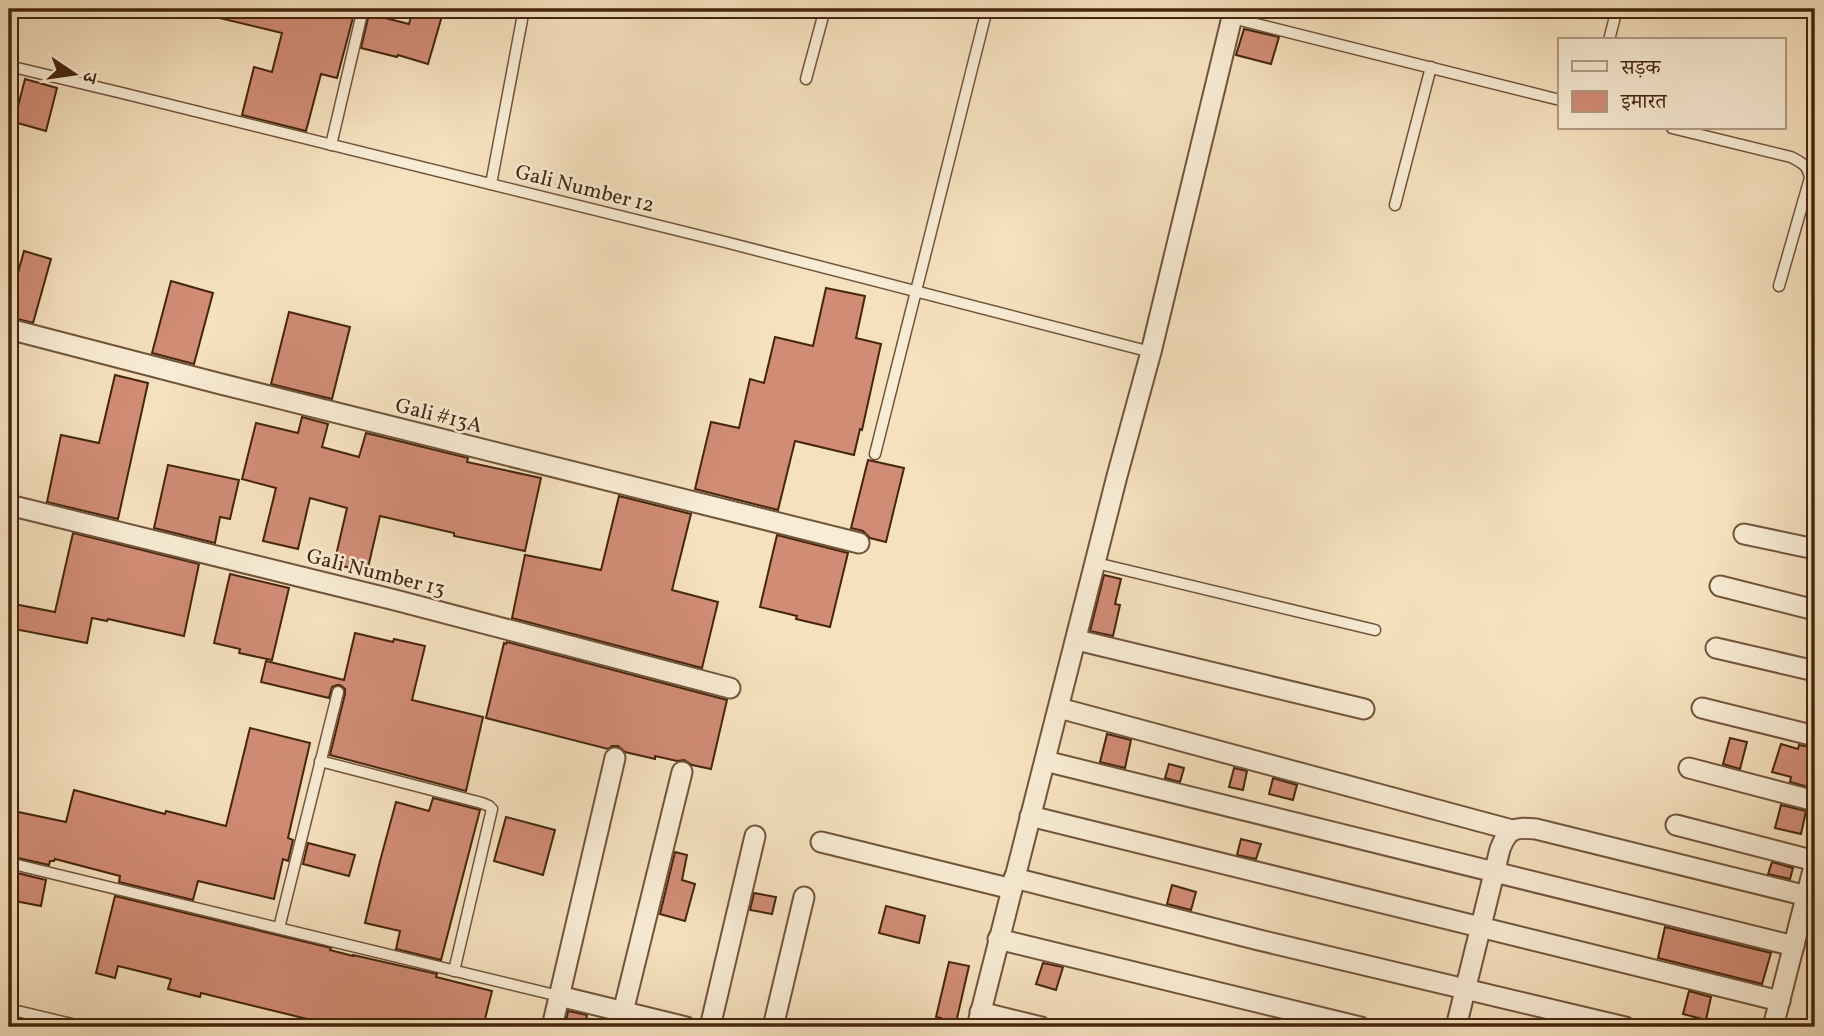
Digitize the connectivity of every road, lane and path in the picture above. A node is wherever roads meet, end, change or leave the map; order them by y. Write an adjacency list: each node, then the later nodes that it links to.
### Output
1 (363, 9): 13 (lane)
2 (524, 9): 14 (lane)
3 (825, 9): 10 (lane)
4 (987, 9): 17 (lane)
5 (1616, 9): 7 (lane)
6 (1233, 13): 9 (lane); 19 (street)
7 (1609, 38)
8 (9, 66): 13 (lane, Gali Number 12)
9 (1431, 67): 11 (lane); 15 (lane)
10 (806, 79)
11 (1558, 99)
12 (1680, 130): 16 (lane)
13 (331, 145): 14 (lane, Gali Number 12)
14 (491, 184): 17 (lane, Gali Number 12)
15 (1395, 205)
16 (1779, 286)
17 (916, 293): 19 (lane, Gali Number 12); 20 (lane)
18 (9, 329): 23 (street, Gali #13A)
19 (1151, 352): 25 (street)
20 (875, 454)
21 (9, 505): 32 (street, Gali Number 13)
22 (1744, 534): 24 (street)
23 (859, 543)
24 (1815, 549)
25 (1096, 563): 28 (lane); 29 (street)
26 (1720, 586): 27 (street)
27 (1815, 610)
28 (1375, 630)
29 (1077, 640): 34 (street); 36 (street)
30 (1716, 648): 31 (street)
31 (1815, 671)
32 (730, 688)
33 (338, 692): 39 (lane)
34 (1059, 708): 40 (street); 46 (street)
35 (1702, 708): 37 (street)
36 (1364, 709)
37 (1815, 736)
38 (615, 758): 61 (street)
39 (320, 761): 56 (lane); 59 (lane)
40 (1045, 761): 44 (street); 51 (street)
41 (1689, 768): 43 (street)
42 (682, 772): 64 (street)
43 (1815, 801)
44 (1030, 816): 52 (street); 55 (street)
45 (1676, 825): 49 (street)
46 (1512, 830): 51 (street); 53 (street)
47 (755, 836): 69 (street)
48 (821, 842): 52 (street)
49 (1815, 861): 53 (street)
50 (9, 863): 56 (lane)
51 (1494, 872): 55 (street); 58 (street)
52 (1013, 884): 57 (street); 60 (street)
53 (1807, 896): 58 (street)
54 (804, 897): 70 (street)
55 (1481, 927): 60 (street); 62 (street)
56 (279, 928): 59 (lane)
57 (998, 939): 65 (street); 72 (street)
58 (1794, 946): 62 (street)
59 (454, 971): 61 (lane)
60 (1465, 989): 73 (street); 74 (street)
61 (559, 996): 64 (street); 67 (street)
62 (1780, 1000): 75 (street)
63 (9, 1009): 66 (lane)
64 (623, 1012): 68 (street)
65 (978, 1020): 71 (street)
66 (84, 1027)
67 (552, 1027)
68 (686, 1027)
69 (710, 1027)
70 (773, 1027)
71 (1041, 1027)
72 (1360, 1027)
73 (1456, 1027)
74 (1625, 1027)
75 (1773, 1027)

